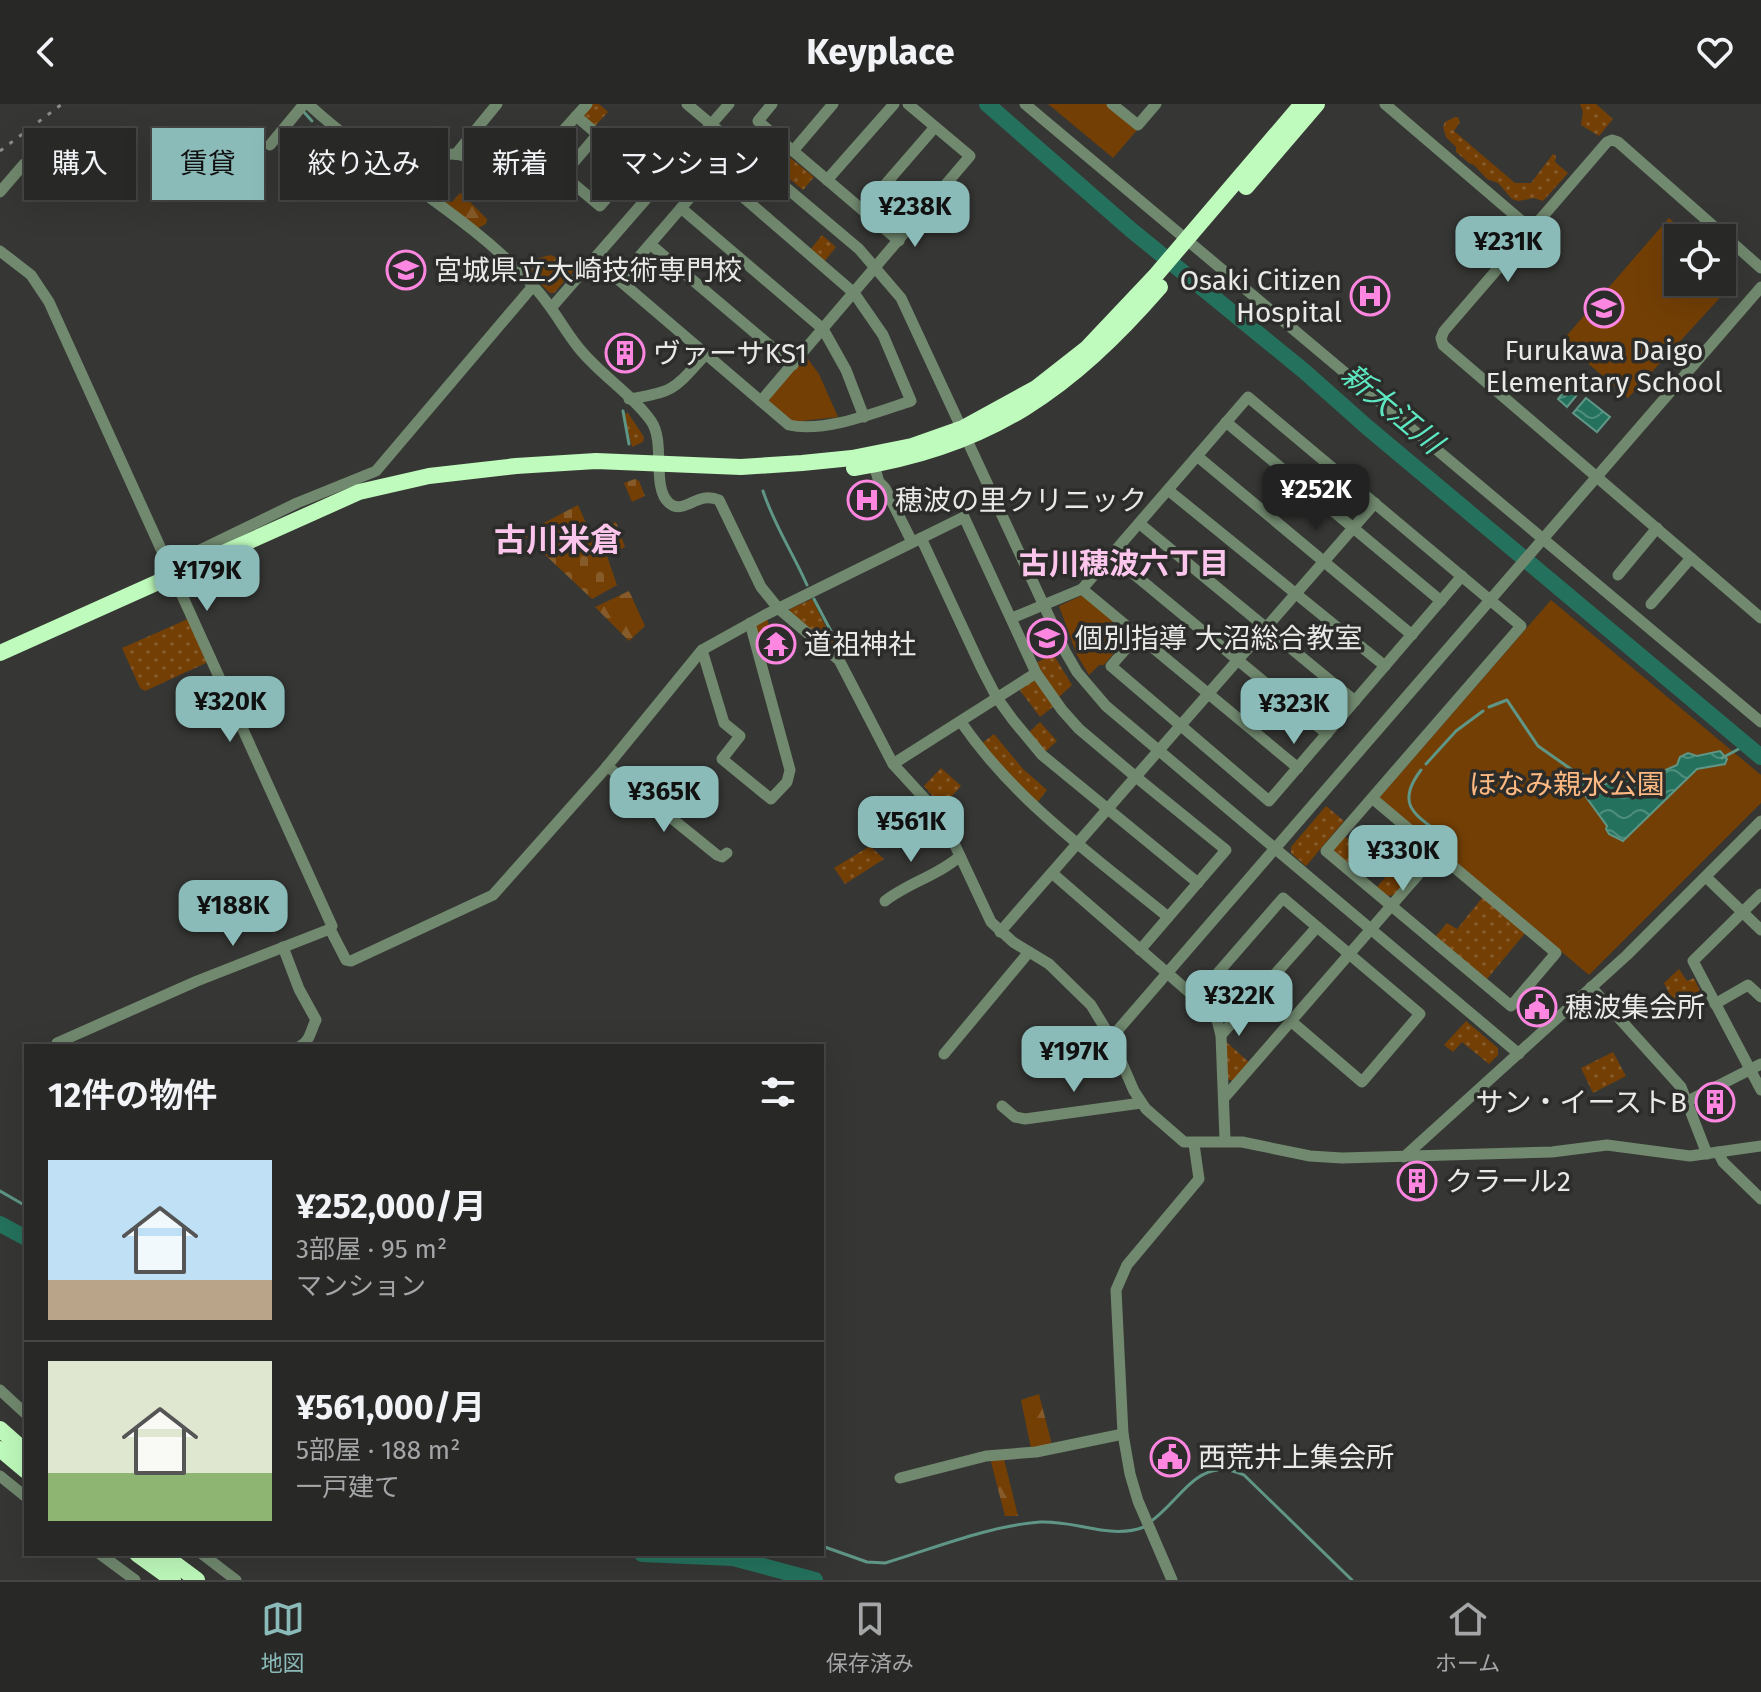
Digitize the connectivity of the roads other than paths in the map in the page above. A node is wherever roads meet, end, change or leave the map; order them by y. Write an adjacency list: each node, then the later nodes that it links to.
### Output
1 (306, 104): 19 (street); 23 (street)
2 (497, 104): 25 (street)
3 (587, 104): 16 (street)
4 (687, 104): 17 (street)
5 (729, 104): 17 (street)
6 (772, 104): 24 (street)
7 (833, 104): 24 (street)
8 (894, 104): 28 (street)
9 (908, 104): 18 (street)
10 (1025, 104): 38 (street)
11 (1112, 104): 12 (street)
12 (1156, 104)
13 (1302, 104): 38 (highway)
14 (1317, 104): 38 (highway)
15 (1385, 104): 35 (street)
16 (576, 116): 21 (street); 25 (street)
17 (711, 124): 20 (street); 41 (street)
18 (935, 127): 34 (street); 36 (street)
19 (333, 128)
20 (708, 128)
21 (592, 130)
22 (592, 141): 30 (street)
23 (270, 145)
24 (793, 151): 28 (street)
25 (456, 154): 26 (street)
26 (448, 155)
27 (24, 164): 29 (street)
28 (827, 180): 34 (street)
29 (0, 192)
30 (592, 199)
31 (431, 200): 44 (street)
32 (646, 200): 40 (street)
33 (681, 208): 37 (street); 46 (street); 48 (street)
34 (863, 210): 36 (street)
35 (1532, 230): 42 (street); 60 (street)
36 (899, 241): 41 (street)
37 (650, 244): 43 (street); 50 (street)
38 (1186, 248): 55 (highway); 66 (street)
39 (0, 251): 71 (street)
40 (595, 260): 43 (street); 47 (street)
41 (876, 268): 46 (street); 55 (street)
42 (1761, 268)
43 (619, 280): 49 (street)
44 (533, 286): 47 (street); 71 (street)
45 (1761, 287): 60 (street)
46 (854, 293): 48 (street); 53 (street)
47 (552, 307): 51 (street)
48 (823, 329): 50 (street); 53 (street)
49 (706, 354): 51 (street); 52 (street)
50 (793, 365): 52 (street)
51 (629, 399): 57 (street)
52 (761, 401): 53 (street)
53 (864, 417)
54 (1226, 422): 56 (street); 62 (street); 64 (street)
55 (965, 434): 58 (highway); 59 (highway); 79 (street)
56 (1197, 456): 61 (street); 70 (street)
57 (658, 464): 59 (highway); 71 (highway); 80 (street)
58 (874, 465): 59 (highway); 67 (street)
59 (741, 467)
60 (1598, 478): 65 (street); 66 (street)
61 (1168, 490): 63 (street); 75 (street)
62 (1375, 503): 64 (street); 73 (street)
63 (1140, 524): 68 (street); 84 (street)
64 (1353, 528): 70 (street); 76 (street)
65 (1657, 528): 69 (street); 72 (street)
66 (1544, 539): 77 (street); 96 (street)
67 (916, 540): 80 (street); 81 (street); 93 (street)
68 (1112, 556): 74 (street); 89 (street)
69 (1691, 558): 78 (street); 82 (street)
70 (1324, 561): 75 (street); 86 (street)
71 (170, 571): 88 (highway); 121 (street)
72 (1618, 575)
73 (1462, 576): 76 (street); 77 (street)
74 (1082, 589): 79 (street); 85 (street)
75 (1296, 594): 84 (street); 90 (street)
76 (1441, 601): 86 (street)
77 (1492, 601): 104 (street); 108 (street)
78 (1651, 604)
79 (1043, 605): 81 (street); 99 (street)
80 (778, 608): 83 (street); 100 (street)
81 (1012, 618): 91 (street)
82 (1761, 618)
83 (750, 623): 87 (street); 87 (street)
84 (1266, 628): 89 (street); 94 (street)
85 (1138, 635): 92 (street); 97 (street)
86 (1412, 635): 90 (street)
87 (702, 650): 101 (street)
88 (0, 653)
89 (1238, 660): 92 (street); 98 (street)
90 (1385, 666): 94 (street)
91 (1036, 673): 93 (street); 103 (street)
92 (1208, 694): 97 (street); 102 (street)
93 (997, 698): 95 (street); 105 (street)
94 (1355, 701): 98 (street)
95 (961, 722): 100 (street); 107 (street)
96 (1761, 722)
97 (1181, 726): 99 (street); 102 (street)
98 (1327, 734): 102 (street)
99 (1159, 751): 103 (street); 108 (street)
100 (893, 764): 111 (street)
101 (607, 766): 110 (street); 121 (street)
102 (1298, 768)
103 (1136, 777): 105 (street); 114 (street)
104 (1372, 798): 109 (street); 117 (street)
105 (1108, 809): 107 (street); 114 (street)
106 (1761, 821): 113 (street)
107 (1078, 843): 112 (street); 119 (street)
108 (1277, 849): 122 (street); 129 (street)
109 (1438, 852): 117 (street); 117 (street)
110 (727, 853)
111 (960, 856): 116 (street); 124 (street)
112 (1052, 873): 124 (street); 126 (street)
113 (1706, 877): 118 (street); 130 (street)
114 (1198, 883): 119 (street)
115 (1761, 894): 118 (street)
116 (885, 901)
117 (1392, 907): 122 (street)
118 (1743, 912): 123 (street); 133 (street)
119 (1168, 917): 126 (street)
120 (1317, 927): 128 (street); 132 (street); 135 (street)
121 (330, 929): 125 (street)
122 (1373, 929): 128 (street); 140 (street)
123 (1761, 930)
124 (1000, 932): 127 (street)
125 (283, 947): 137 (street); 138 (street)
126 (1140, 950): 129 (street)
127 (1029, 952): 136 (street); 139 (street)
128 (1350, 955): 134 (street); 134 (street)
129 (1168, 974): 132 (street); 136 (street)
130 (1591, 987): 140 (street); 144 (street)
131 (1761, 997): 133 (street)
132 (1196, 998): 135 (street)
133 (1715, 1004): 141 (street)
134 (1292, 1022): 143 (street)
135 (1221, 1035): 143 (street)
136 (1111, 1038): 145 (street)
137 (57, 1043)
138 (302, 1044)
139 (944, 1054)
140 (1519, 1054): 151 (street)
141 (1756, 1067): 142 (street); 144 (street)
142 (1761, 1090)
143 (1225, 1097): 147 (street)
144 (1688, 1101): 150 (street)
145 (1141, 1103): 146 (street); 148 (street)
146 (1002, 1106)
147 (1225, 1140): 148 (street); 151 (street)
148 (1194, 1144): 156 (street)
149 (1761, 1146): 150 (street)
150 (1713, 1153): 151 (street); 152 (street)
151 (1404, 1157)
152 (1761, 1199)
153 (0, 1390): 154 (street)
154 (24, 1412)
155 (0, 1429): 158 (highway)
156 (1123, 1434): 161 (street); 171 (street)
157 (0, 1449): 159 (highway)
158 (24, 1450)
159 (24, 1469)
160 (0, 1476): 162 (street)
161 (900, 1478)
162 (24, 1495)
163 (103, 1556): 167 (street)
164 (140, 1556): 168 (highway)
165 (165, 1556): 169 (highway)
166 (205, 1556): 170 (street)
167 (135, 1580)
168 (173, 1580)
169 (197, 1580)
170 (236, 1580)
171 (1172, 1580)

